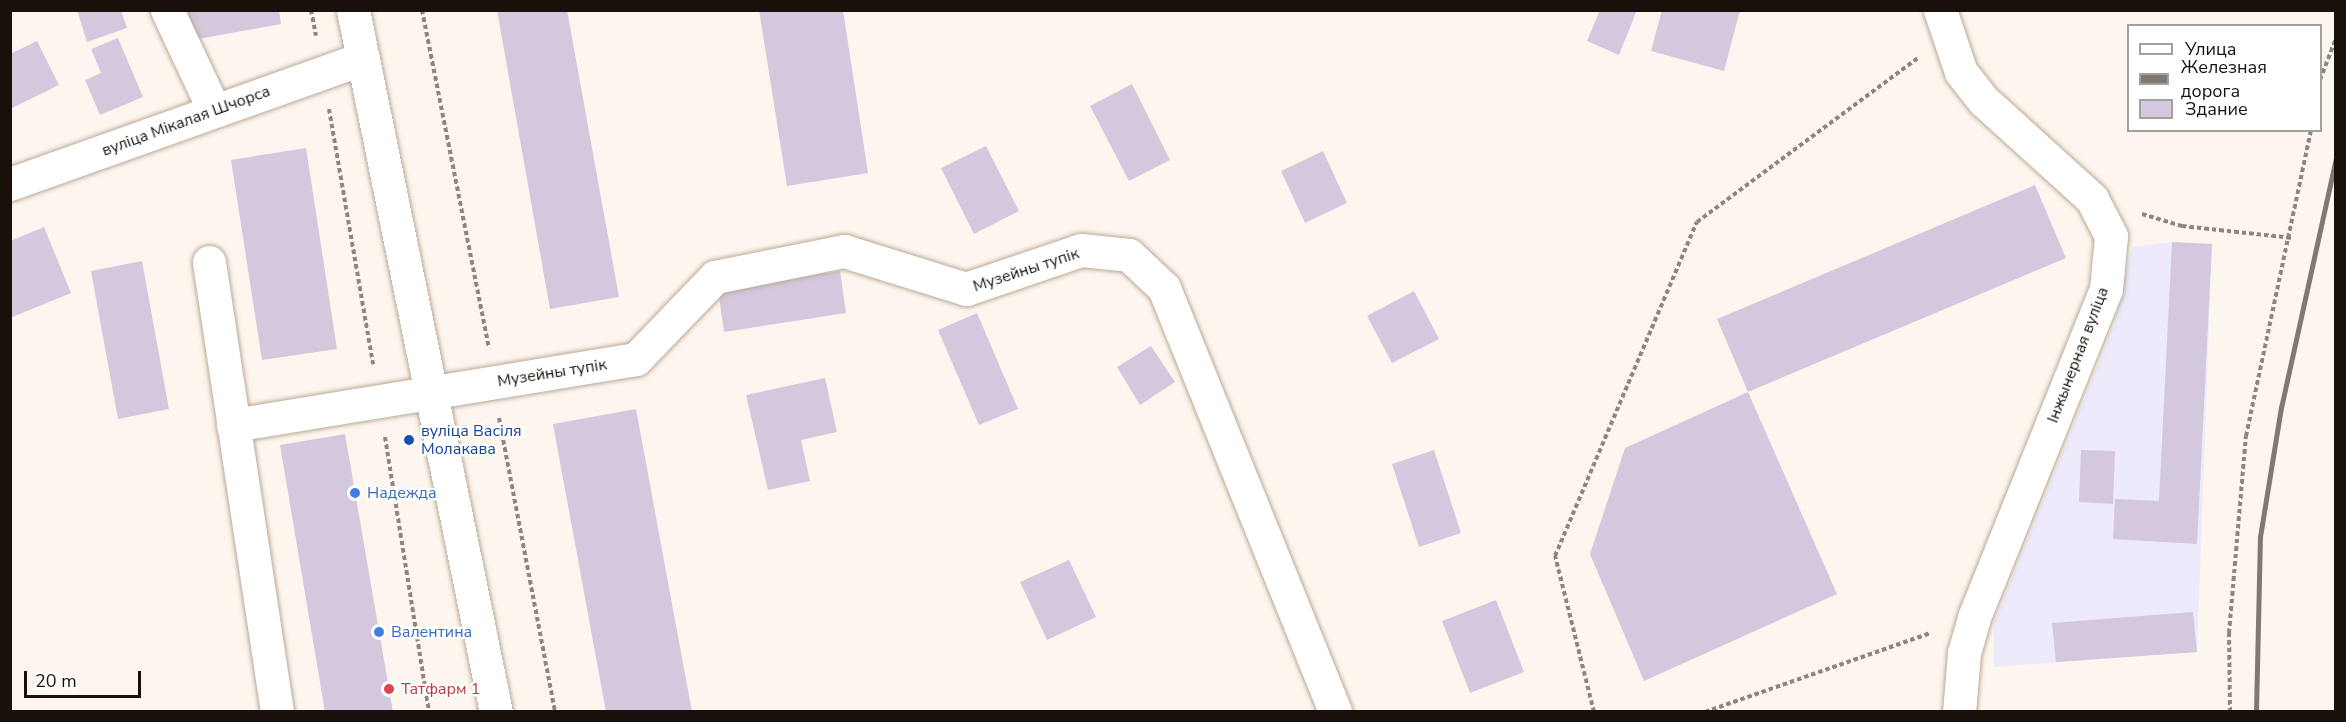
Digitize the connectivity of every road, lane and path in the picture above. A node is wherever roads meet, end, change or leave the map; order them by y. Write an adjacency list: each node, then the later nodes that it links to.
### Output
1 (167, 10): 10 (street)
2 (311, 10): 8 (path)
3 (353, 10): 7 (street)
4 (422, 10): 16 (path)
5 (1943, 24): 20 (street, Інжынерная вуліца); 26 (path)
6 (2336, 38): 9 (path)
7 (361, 59): 8 (street, вуліца Мікалая Шчорса); 17 (street)
8 (322, 71): 10 (street, вуліца Мікалая Шчорса); 18 (path)
9 (2322, 75)
10 (214, 111): 12 (street, вуліца Мікалая Шчорса)
11 (2311, 132): 14 (path)
12 (10, 184)
13 (2137, 213): 14 (path)
14 (2292, 238): 29 (path)
15 (209, 262): 19 (street)
16 (493, 382): 17 (street, Музейны тупік); 24 (path); 25 (street, Музейны тупік)
17 (428, 392): 18 (street, Музейны тупік); 23 (street)
18 (379, 400): 19 (street, Музейны тупік); 22 (path)
19 (233, 425): 21 (street)
20 (1974, 618): 27 (path); 28 (street, Інжынерная вуліца)
21 (277, 711)
22 (429, 711)
23 (496, 711)
24 (555, 711)
25 (1335, 711)
26 (1594, 711)
27 (1705, 711)
28 (1959, 711)
29 (2230, 711)

